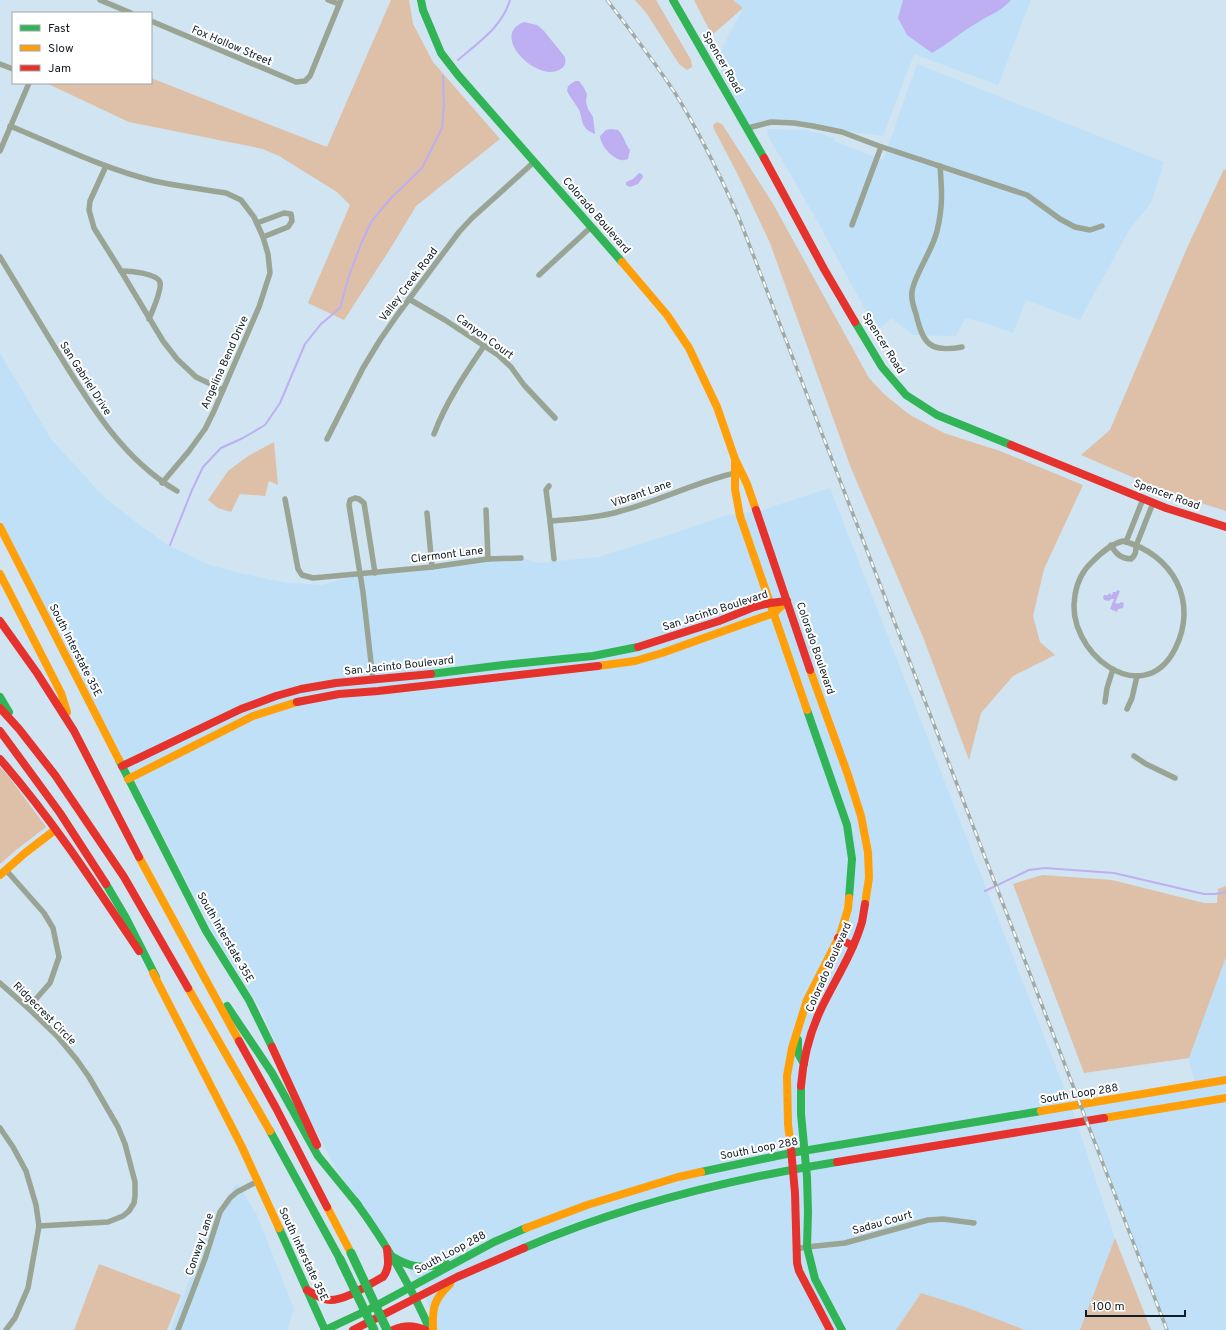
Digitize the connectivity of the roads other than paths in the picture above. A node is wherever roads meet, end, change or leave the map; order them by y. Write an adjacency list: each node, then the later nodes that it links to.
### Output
1 (100, 0): 6 (street)
2 (328, 0): 5 (street)
3 (421, 0): 15 (main road, Colorado Boulevard)
4 (673, 0): 12 (main road, Spencer Road)
5 (340, 2): 7 (street, Fox Hollow Street)
6 (129, 12)
7 (152, 21)
8 (0, 64): 9 (street)
9 (12, 69)
10 (29, 84): 11 (street)
11 (10, 126): 14 (street); 16 (street, Angelina Bend Drive)
12 (748, 128): 13 (street); 40 (main road, Spencer Road)
13 (881, 147): 17 (street); 19 (street)
14 (0, 151)
15 (534, 162): 20 (main road, Colorado Boulevard); 26 (street, Valley Creek Road)
16 (106, 166): 18 (street, Angelina Bend Drive); 24 (street)
17 (940, 166): 21 (street); 29 (street)
18 (257, 223): 22 (street, Angelina Bend Drive); 22 (street)
19 (852, 225)
20 (591, 226): 25 (street); 34 (main road, Colorado Boulevard)
21 (1102, 226)
22 (263, 237): 30 (street, Angelina Bend Drive)
23 (0, 257): 36 (street, San Gabriel Drive)
24 (121, 271): 27 (street); 27 (street)
25 (539, 275)
26 (409, 299): 28 (street, Canyon Court); 33 (street, Valley Creek Road)
27 (149, 319): 30 (street)
28 (484, 346): 31 (street, Canyon Court); 32 (street)
29 (962, 348)
30 (223, 390): 36 (street, Angelina Bend Drive)
31 (555, 418)
32 (434, 434)
33 (327, 439)
34 (736, 459): 35 (main road, Colorado Boulevard); 57 (main road, Colorado Boulevard)
35 (735, 473): 44 (street, Vibrant Lane); 58 (main road, Colorado Boulevard)
36 (162, 483): 38 (street, San Gabriel Drive)
37 (549, 486): 44 (street)
38 (177, 491)
39 (285, 499): 56 (street, Clermont Lane)
40 (1143, 499): 41 (main road, Spencer Road); 47 (street)
41 (1153, 503): 46 (main road, Spencer Road); 49 (street)
42 (486, 510): 51 (street)
43 (427, 513): 53 (street)
44 (550, 521): 52 (street)
45 (0, 527): 83 (main road, South Interstate 35E)
46 (1226, 527)
47 (1126, 542): 48 (street); 49 (street)
48 (1111, 545): 49 (street); 65 (street)
49 (1136, 546): 67 (street)
50 (521, 558): 51 (street, Clermont Lane)
51 (488, 559): 53 (street, Clermont Lane)
52 (554, 559)
53 (432, 567): 54 (street, Clermont Lane)
54 (375, 573): 56 (street, Clermont Lane); 56 (street)
55 (0, 574): 80 (main road)
56 (360, 574): 69 (street)
57 (787, 602): 58 (main road, San Jacinto Boulevard); 59 (main road, San Jacinto Boulevard); 89 (main road, Colorado Boulevard)
58 (770, 603): 59 (main road, Colorado Boulevard); 61 (main road, San Jacinto Boulevard)
59 (774, 613): 62 (main road, San Jacinto Boulevard); 88 (main road, Colorado Boulevard)
60 (0, 621): 80 (main road)
61 (692, 630): 62 (main road); 63 (main road); 64 (main road, San Jacinto Boulevard)
62 (700, 639): 63 (main road, San Jacinto Boulevard)
63 (691, 643): 66 (main road, San Jacinto Boulevard)
64 (527, 662): 66 (main road); 68 (main road, San Jacinto Boulevard)
65 (1113, 669): 67 (street); 74 (street)
66 (528, 674): 70 (main road, San Jacinto Boulevard)
67 (1137, 676): 77 (street)
68 (386, 679): 69 (main road, San Jacinto Boulevard); 70 (main road)
69 (373, 680): 71 (main road); 72 (main road, San Jacinto Boulevard)
70 (388, 690): 71 (main road, San Jacinto Boulevard)
71 (378, 691): 75 (main road, San Jacinto Boulevard)
72 (276, 696): 75 (main road); 83 (main road, San Jacinto Boulevard)
73 (0, 697): 78 (main road)
74 (1105, 702)
75 (279, 707): 85 (main road, San Jacinto Boulevard)
76 (0, 708): 78 (main road)
77 (1127, 709)
78 (19, 729): 124 (main road, bridge)
79 (0, 731): 91 (main road)
80 (74, 731): 90 (main road)
81 (1134, 756): 84 (street)
82 (0, 759): 86 (main road, South Interstate 35E)
83 (122, 766): 85 (main road, South Interstate 35E)
84 (1175, 778)
85 (128, 779): 105 (main road, South Interstate 35E)
86 (56, 830): 87 (main road); 91 (main road, South Interstate 35E)
87 (3, 872): 94 (street)
88 (838, 938): 89 (main road); 93 (main road, Colorado Boulevard)
89 (853, 946): 95 (main road, Colorado Boulevard)
90 (193, 954): 105 (main road); 125 (main road, bridge)
91 (156, 977): 103 (main road, South Interstate 35E)
92 (0, 983): 94 (street, Ridgecrest Circle)
93 (807, 1000): 95 (main road); 100 (main road, Colorado Boulevard)
94 (28, 1008): 110 (street, Ridgecrest Circle)
95 (804, 1064): 99 (main road, Colorado Boulevard)
96 (1226, 1080): 99 (main road, South Loop 288)
97 (1226, 1098): 101 (main road)
98 (0, 1128): 110 (street)
99 (805, 1151): 100 (main road, South Loop 288); 101 (main road, Colorado Boulevard)
100 (791, 1153): 102 (main road, Colorado Boulevard); 104 (main road, South Loop 288)
101 (806, 1167): 102 (main road); 112 (main road, Colorado Boulevard)
102 (793, 1169): 107 (main road); 113 (main road, Colorado Boulevard)
103 (258, 1181): 118 (main road, South Interstate 35E); 121 (street, Conway Lane)
104 (597, 1202): 106 (main road, South Loop 288); 107 (main road)
105 (358, 1205): 111 (main road, South Interstate 35E)
106 (587, 1205): 108 (main road); 115 (main road, South Loop 288)
107 (603, 1217): 108 (main road)
108 (592, 1221): 116 (main road)
109 (974, 1223): 112 (street, Sadau Court)
110 (38, 1226): 120 (street)
111 (387, 1247): 114 (main road, South Interstate 35E); 118 (main road)
112 (807, 1247): 113 (street, Sadau Court); 130 (main road, Colorado Boulevard)
113 (796, 1249): 129 (main road, Colorado Boulevard)
114 (393, 1257): 115 (main road); 117 (main road, South Interstate 35E)
115 (460, 1260): 117 (main road, South Loop 288)
116 (457, 1277): 119 (main road); 128 (main road)
117 (410, 1287): 119 (main road, South Interstate 35E); 122 (main road, South Loop 288)
118 (307, 1290): 122 (main road, South Interstate 35E)
119 (415, 1298): 123 (main road); 128 (main road, South Interstate 35E)
120 (6, 1330)
121 (178, 1330)
122 (325, 1330)
123 (353, 1330)
124 (374, 1330)
125 (387, 1330)
126 (393, 1330): 127 (main road)
127 (424, 1330)
128 (432, 1330)
129 (830, 1330)
130 (842, 1330)

